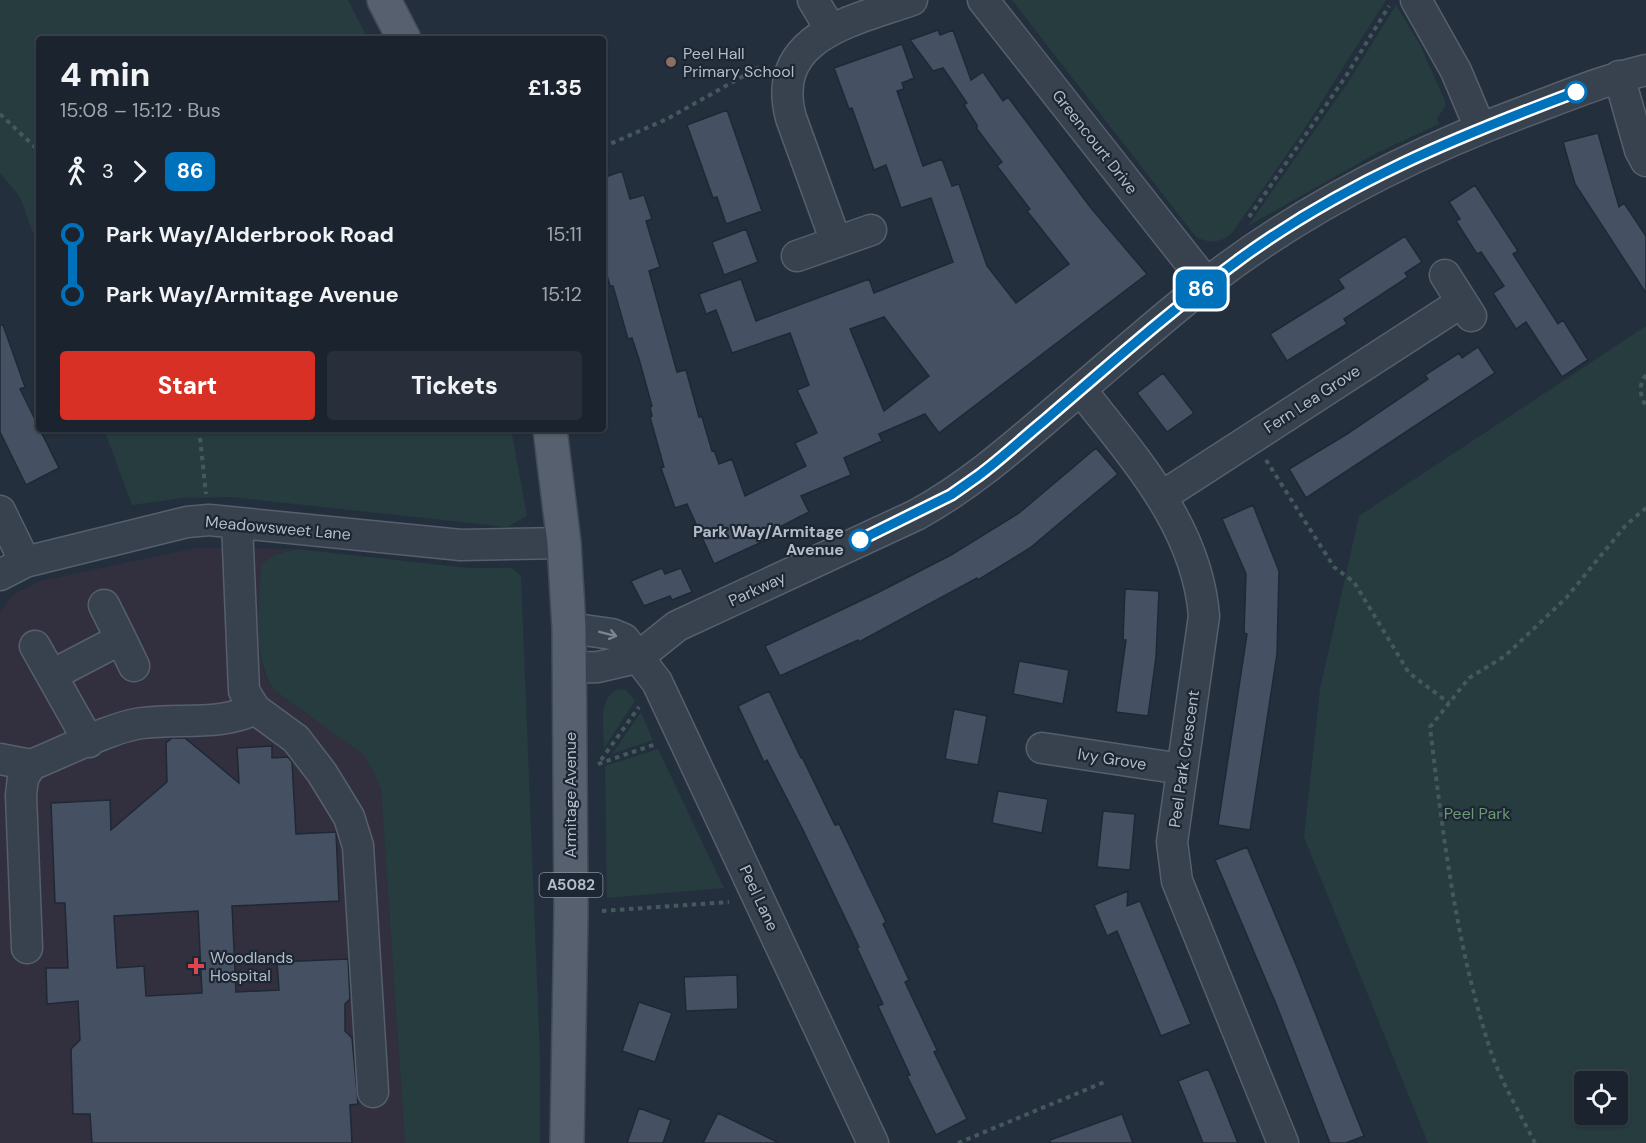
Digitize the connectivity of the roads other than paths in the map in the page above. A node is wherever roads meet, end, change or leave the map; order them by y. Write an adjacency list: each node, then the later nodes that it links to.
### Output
1 (384, 0): 7 (main road)
2 (813, 0): 6 (street)
3 (912, 0): 6 (street)
4 (983, 0): 15 (street, Greencourt Drive)
5 (1416, 0): 9 (street)
6 (831, 30): 12 (street)
7 (402, 36)
8 (1633, 73): 9 (street, Parkway); 10 (street)
9 (1480, 128): 15 (street, Parkway)
10 (1646, 161)
11 (871, 230): 12 (street)
12 (836, 242): 13 (street)
13 (797, 256)
14 (1445, 275): 18 (street, Fern Lea Grove)
15 (1207, 284): 16 (street, Parkway)
16 (1080, 390): 18 (street, Peel Park Crescent); 27 (street, Parkway)
17 (550, 432): 21 (main road, A5082)
18 (1161, 497): 36 (street, Peel Park Crescent)
19 (0, 511): 22 (street)
20 (223, 521): 21 (street, Meadowsweet Lane); 22 (street, Meadowsweet Lane); 31 (street)
21 (564, 543): 24 (main road, A5082)
22 (12, 569)
23 (104, 606): 25 (street)
24 (569, 628): 27 (street, Peel Lane, one-way to 27); 29 (main road, Armitage Avenue / A5082)
25 (121, 639): 28 (street); 30 (street)
26 (35, 646): 30 (street)
27 (637, 658): 29 (street); 40 (street, Peel Lane)
28 (134, 666)
29 (569, 668): 39 (main road, Armitage Avenue / A5082)
30 (52, 675): 32 (street)
31 (255, 709): 32 (street); 38 (street)
32 (89, 742): 35 (street)
33 (1042, 748): 36 (street, Ivy Grove)
34 (0, 759): 35 (street)
35 (31, 765): 37 (street)
36 (1182, 769): 41 (street, Peel Park Crescent)
37 (27, 948)
38 (373, 1092)
39 (567, 1143)
40 (873, 1143)
41 (1283, 1143)

